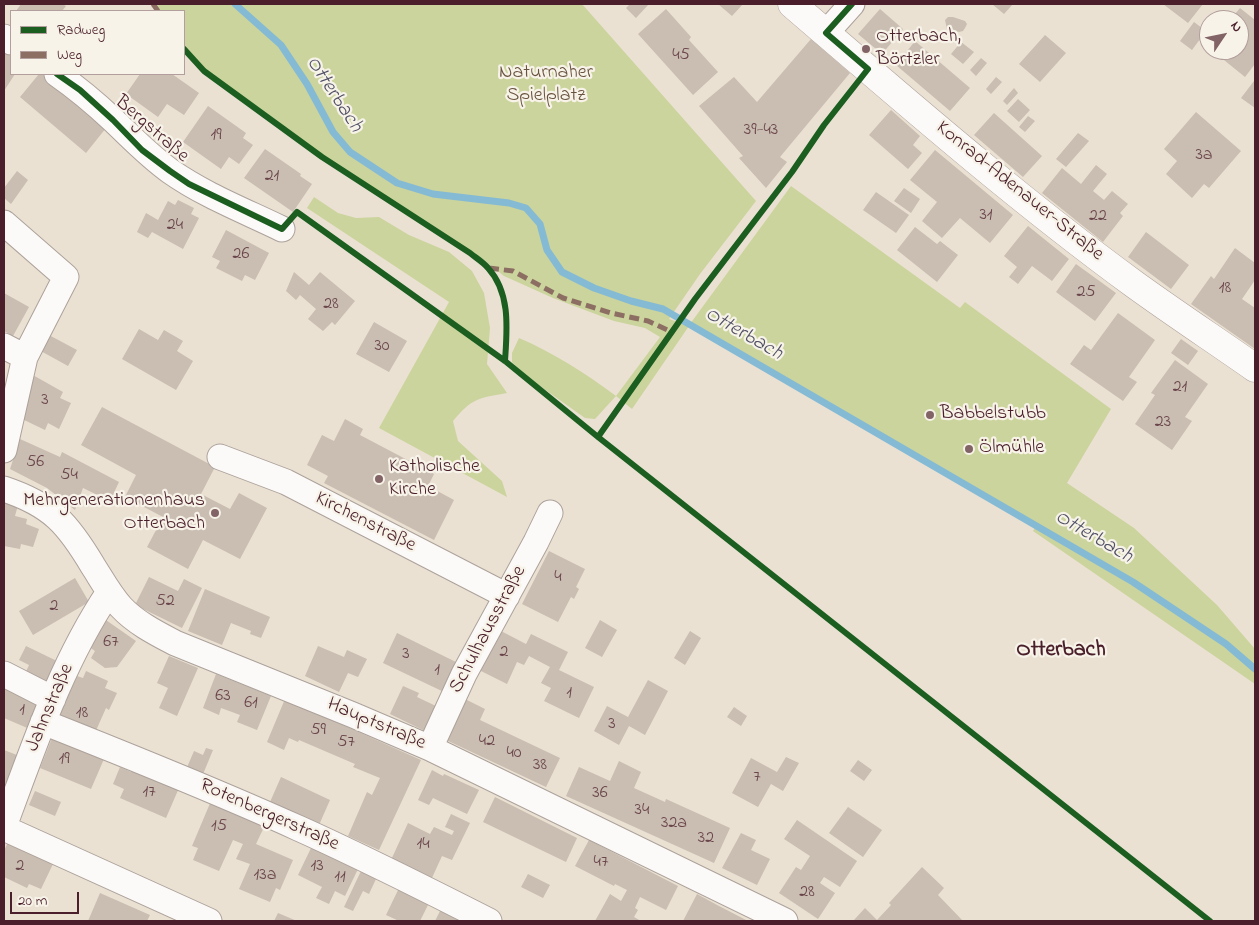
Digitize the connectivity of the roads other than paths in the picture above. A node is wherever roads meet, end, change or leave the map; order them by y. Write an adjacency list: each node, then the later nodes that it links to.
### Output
1 (792, 4): 3 (main road, Konrad-Adenauer-Straße)
2 (852, 4): 3 (street)
3 (826, 33): 9 (main road, Konrad-Adenauer-Straße)
4 (58, 75): 6 (street, Bergstraße)
5 (4, 223): 8 (street)
6 (282, 229)
7 (4, 346): 8 (street)
8 (25, 357): 10 (street)
9 (1255, 368)
10 (4, 450)
11 (220, 456): 15 (street, Kirchenstraße)
12 (4, 489): 14 (street, Hauptstraße)
13 (550, 513): 15 (street, Schulhausstraße)
14 (109, 592): 17 (street, Jahnstraße); 19 (street, Hauptstraße)
15 (507, 596): 19 (street, Schulhausstraße)
16 (4, 674): 17 (street)
17 (53, 699): 18 (street, Jahnstraße)
18 (43, 722): 20 (street, Jahnstraße); 21 (street, Rotenbergerstraße)
19 (430, 748): 22 (street, Hauptstraße)
20 (208, 921)
21 (489, 921)
22 (785, 921)

